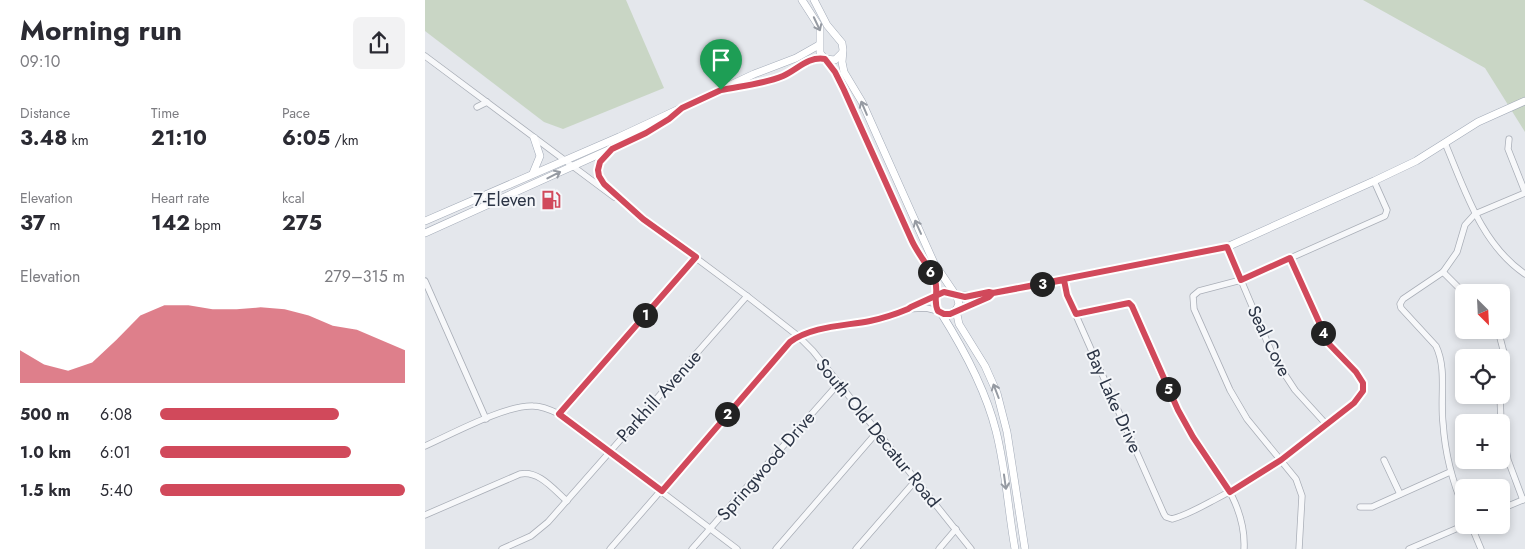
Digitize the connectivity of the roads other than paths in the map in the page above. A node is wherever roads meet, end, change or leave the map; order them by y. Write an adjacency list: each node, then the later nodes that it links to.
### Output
1 (803, 0): 4 (main road, one-way to 4)
2 (813, 0): 3 (main road)
3 (838, 39): 4 (main road); 5 (main road)
4 (819, 45): 7 (main road); 8 (main road)
5 (842, 54): 7 (main road); 38 (main road, one-way to 5)
6 (425, 56): 10 (street, South Old Decatur Road)
7 (824, 59): 8 (main road); 40 (main road)
8 (721, 90): 12 (main road)
9 (1525, 101): 15 (main road)
10 (487, 102): 11 (street); 13 (street, South Old Decatur Road)
11 (477, 107)
12 (682, 108): 16 (main road); 17 (main road)
13 (534, 138): 17 (street, South Old Decatur Road); 19 (main road)
14 (1509, 139): 21 (street)
15 (1445, 143): 20 (main road); 23 (street)
16 (612, 149): 18 (main road); 24 (main road)
17 (564, 160): 18 (street, South Old Decatur Road); 19 (main road)
18 (572, 166): 24 (street, South Old Decatur Road); 26 (main road, one-way to 18)
19 (533, 174): 22 (main road)
20 (1374, 181): 28 (main road); 30 (street)
21 (1525, 192): 23 (street)
22 (441, 214): 25 (main road); 26 (main road)
23 (1475, 214): 31 (street); 32 (street)
24 (643, 219): 29 (street, South Old Decatur Road)
25 (425, 221)
26 (445, 224): 27 (main road)
27 (425, 233)
28 (1227, 247): 33 (main road); 34 (street, Seal Cove)
29 (696, 257): 39 (street, South Old Decatur Road); 47 (street)
30 (1290, 258): 34 (street); 49 (street)
31 (1443, 272): 36 (street); 58 (street)
32 (1525, 274)
33 (1064, 280): 37 (main road); 44 (street, Bay Lake Drive)
34 (1241, 280): 49 (street, Seal Cove); 55 (street)
35 (425, 281): 48 (street)
36 (1456, 284)
37 (993, 293): 38 (main road); 42 (main road)
38 (954, 294): 40 (main road); 42 (main road)
39 (747, 296): 45 (street, South Old Decatur Road); 54 (street, Parkhill Avenue)
40 (937, 296): 41 (street); 43 (main road)
41 (908, 309): 43 (street); 45 (street)
42 (957, 310): 43 (main road); 51 (main road, one-way to 42)
43 (940, 312): 52 (main road)
44 (1076, 314): 62 (street); 62 (street, Bay Lake Drive)
45 (798, 336): 46 (street, South Old Decatur Road); 61 (street)
46 (839, 383): 50 (street, South Old Decatur Road); 69 (street, Springwood Drive)
47 (559, 414): 48 (street); 54 (street)
48 (486, 419): 53 (street)
49 (1326, 424): 55 (street)
50 (878, 431): 59 (street, South Old Decatur Road); 77 (street)
51 (1007, 432): 52 (main road); 82 (main road)
52 (997, 434): 81 (main road, one-way to 81)
53 (426, 444)
54 (610, 452): 61 (street); 65 (street, Parkhill Avenue)
55 (1281, 460): 62 (street); 84 (street)
56 (1384, 460): 63 (street)
57 (1510, 467): 64 (street)
58 (1450, 472): 60 (street); 63 (street)
59 (916, 480): 70 (street, South Old Decatur Road); 78 (street)
60 (1455, 485)
61 (662, 491): 69 (street); 74 (street)
62 (1230, 492): 83 (street)
63 (1400, 494): 67 (street)
64 (1524, 500): 66 (street)
65 (567, 501): 68 (street); 73 (street, Parkhill Avenue)
66 (1510, 505)
67 (1360, 507)
68 (425, 515)
69 (711, 528): 75 (street, Springwood Drive); 76 (street)
70 (956, 529): 79 (street); 80 (street, South Old Decatur Road)
71 (1455, 529): 85 (street)
72 (1475, 534): 86 (street)
73 (502, 549)
74 (610, 549)
75 (692, 549)
76 (737, 549)
77 (776, 549)
78 (856, 549)
79 (939, 549)
80 (971, 549)
81 (1015, 549)
82 (1025, 549)
83 (1244, 549)
84 (1299, 549)
85 (1409, 549)
86 (1481, 549)

